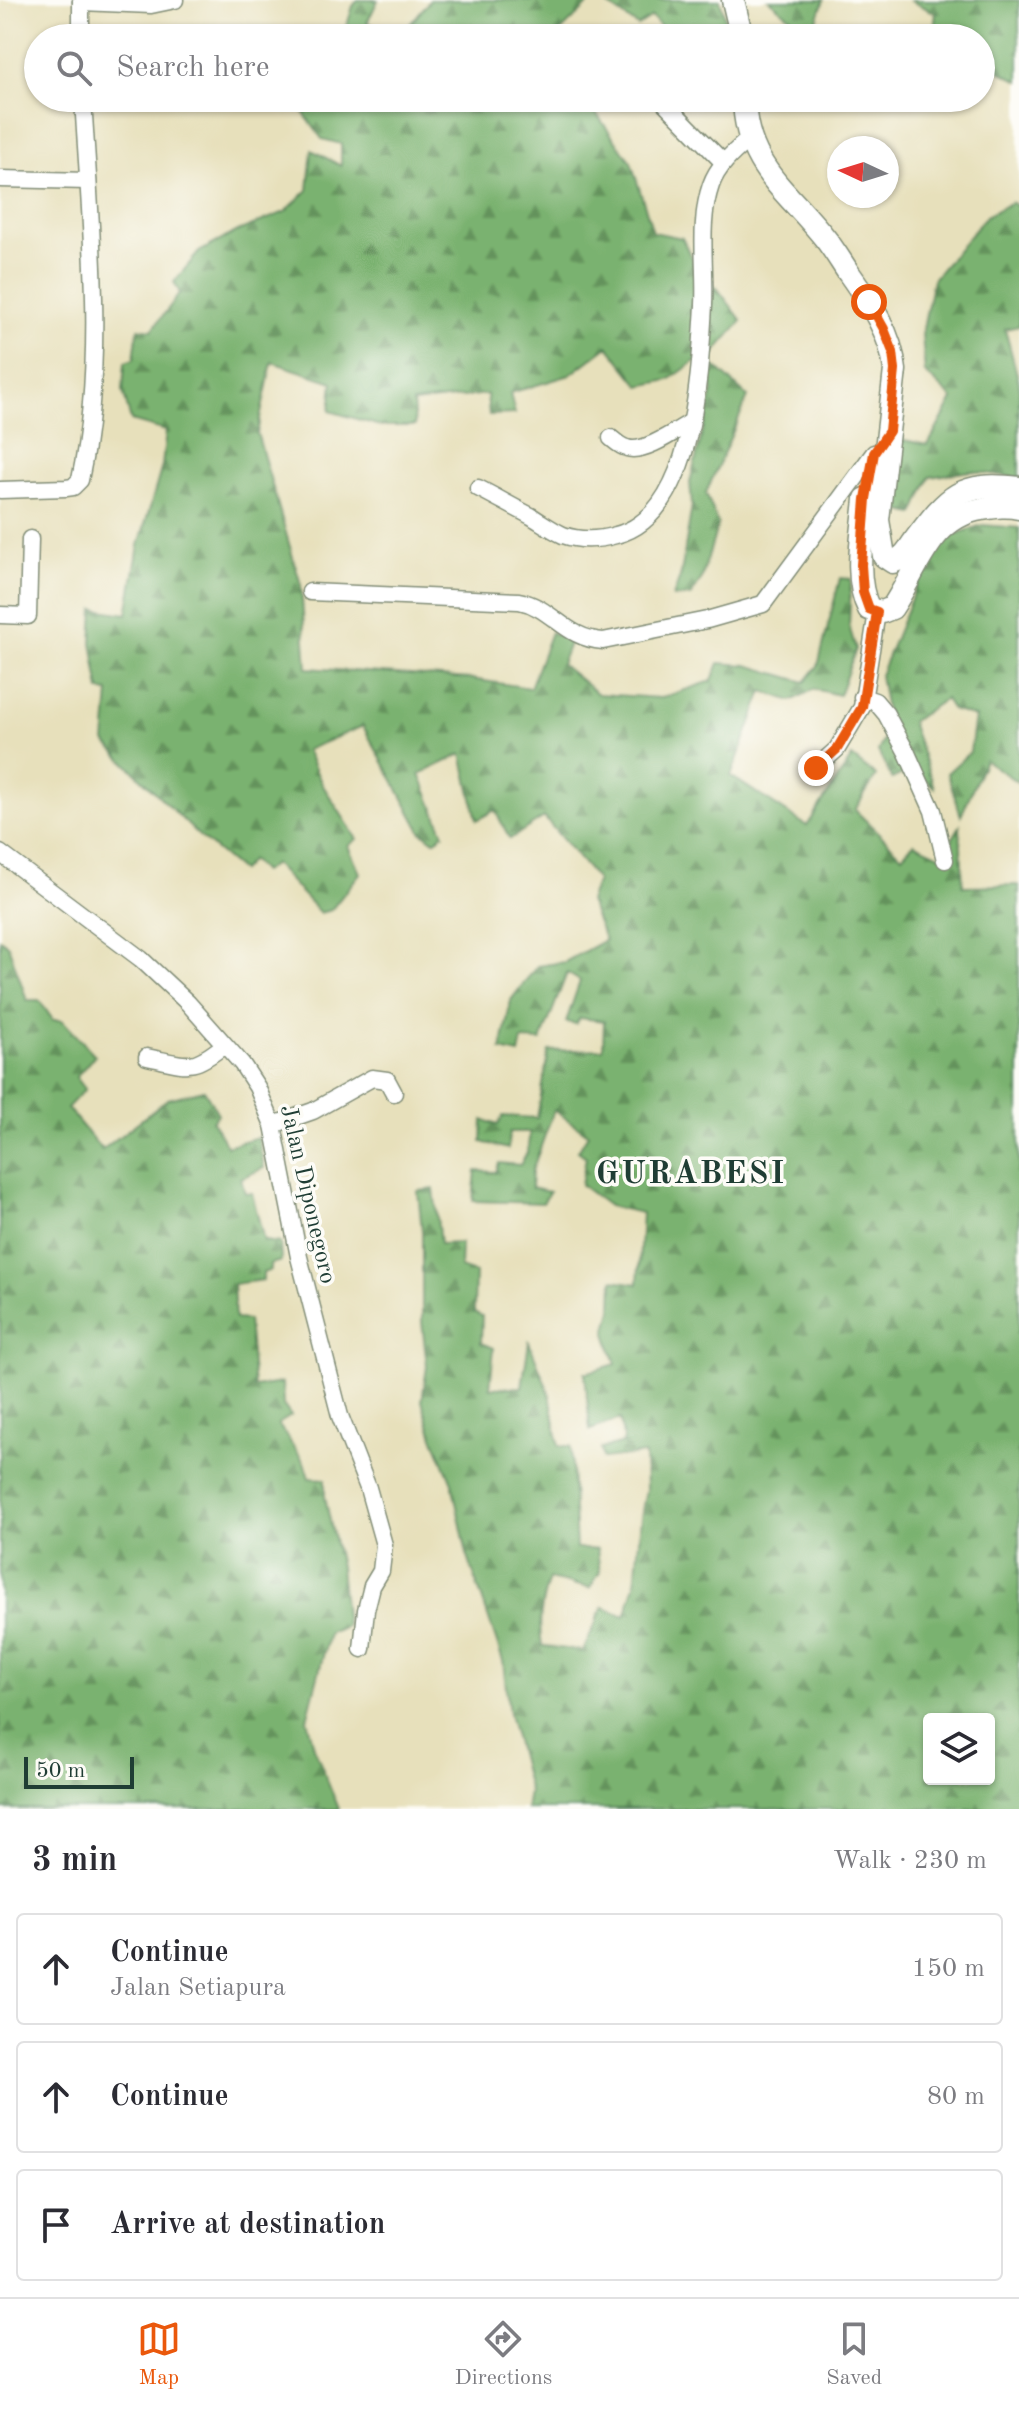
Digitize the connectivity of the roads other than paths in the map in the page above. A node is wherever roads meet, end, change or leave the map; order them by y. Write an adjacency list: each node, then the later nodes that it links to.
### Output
1 (175, 0): 3 (street)
2 (733, 0): 5 (street)
3 (81, 1): 4 (street)
4 (81, 24)
5 (739, 24)
6 (84, 112): 12 (street)
7 (674, 112): 10 (street)
8 (746, 112): 9 (street)
9 (749, 139): 10 (street); 14 (street)
10 (723, 162): 13 (street)
11 (0, 179): 12 (street)
12 (88, 181): 19 (street)
13 (691, 422): 15 (street); 17 (street)
14 (889, 431): 16 (street); 18 (street)
15 (611, 438)
16 (874, 453): 22 (street); 23 (street)
17 (478, 488)
18 (1019, 488)
19 (0, 490)
20 (1019, 508): 23 (street)
21 (30, 539): 24 (street)
22 (310, 592)
23 (877, 612): 25 (street)
24 (0, 615)
25 (862, 697): 26 (street); 28 (street)
26 (816, 768)
27 (0, 853): 29 (street, Jalan Diponegoro)
28 (945, 860)
29 (224, 1045): 30 (street); 32 (street, Jalan Diponegoro)
30 (147, 1057)
31 (394, 1093): 32 (street)
32 (273, 1125): 33 (street, Jalan Diponegoro)
33 (362, 1649)

